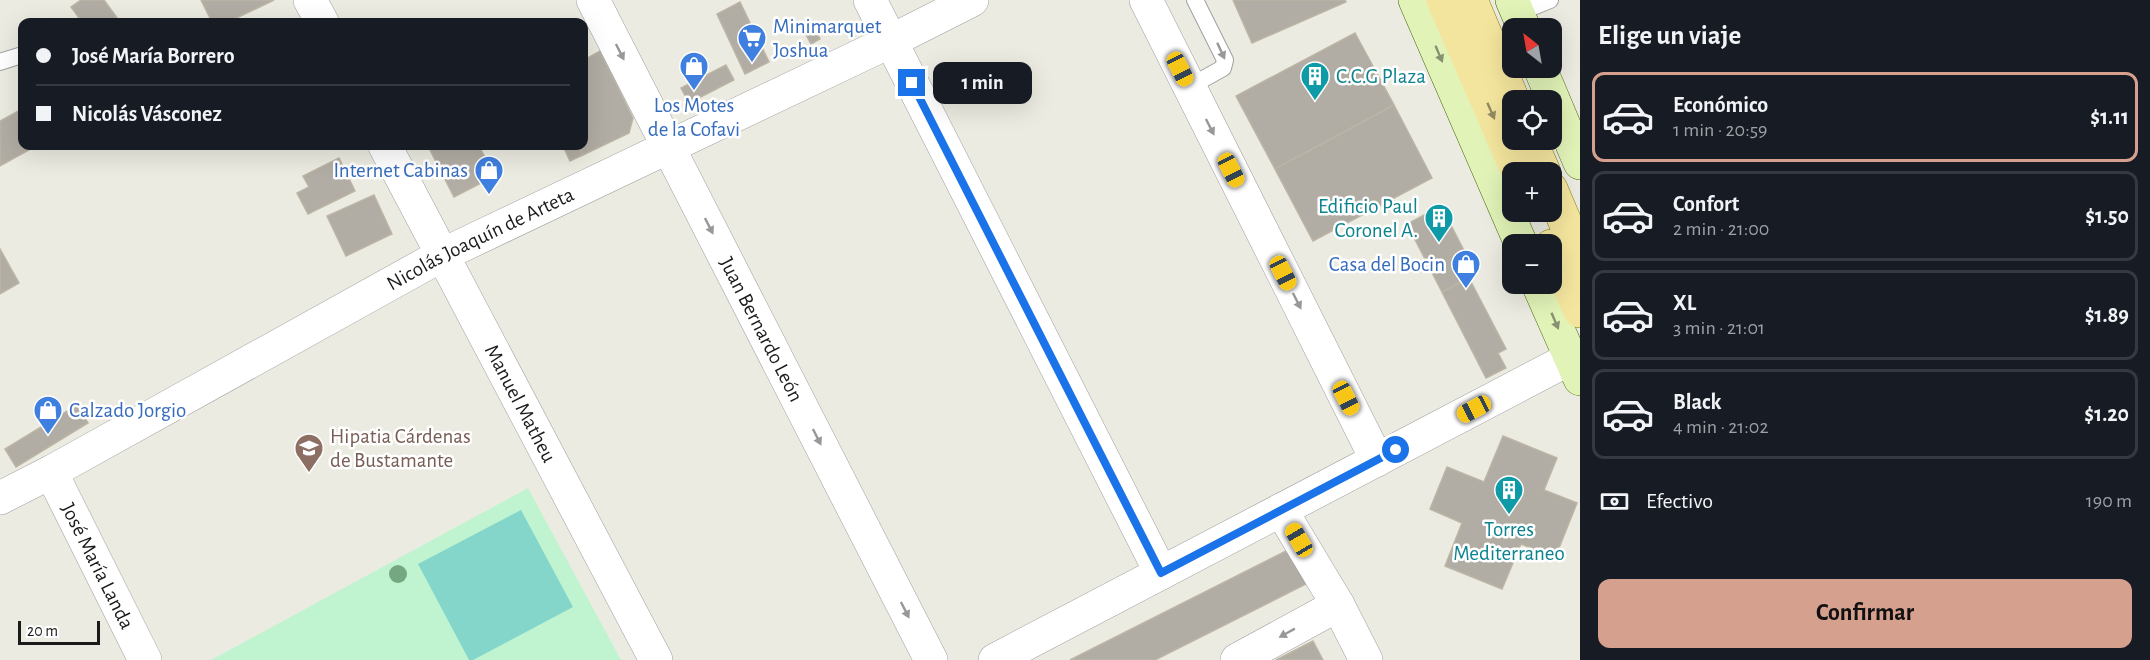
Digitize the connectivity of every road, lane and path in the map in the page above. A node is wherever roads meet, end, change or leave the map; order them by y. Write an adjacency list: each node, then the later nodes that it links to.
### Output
1 (310, 0): 12 (street)
2 (593, 0): 19 (street, Juan Bernardo León, one-way to 19)
3 (870, 0): 13 (street)
4 (972, 0): 13 (street, Nicolás Joaquín de Arteta)
5 (1146, 0): 17 (street)
6 (1194, 0): 17 (lane, one-way to 17)
7 (1415, 0): 24 (main road, one-way to 24)
8 (1443, 0): 21 (main road, one-way to 21)
9 (1471, 0): 18 (main road)
10 (1550, 0): 11 (lane)
11 (1518, 14)
12 (320, 18)
13 (891, 41): 19 (street, Nicolás Joaquín de Arteta); 35 (street)
14 (18, 56): 15 (lane)
15 (0, 62)
16 (1544, 78): 22 (main road)
17 (1189, 87): 31 (street, one-way to 31)
18 (1509, 90)
19 (668, 147): 25 (street, Nicolás Joaquín de Arteta); 39 (street, Juan Bernardo León, one-way to 39)
20 (388, 150): 25 (street, Manuel Matheu)
21 (1514, 162)
22 (1580, 163)
23 (1562, 215): 26 (main road)
24 (1517, 234)
25 (442, 255): 32 (street, Nicolás Joaquín de Arteta); 38 (street, Manuel Matheu)
26 (1580, 257)
27 (1562, 270): 29 (main road)
28 (1542, 294): 30 (main road, one-way to 30)
29 (1580, 311)
30 (1575, 369): 31 (street)
31 (1377, 460): 34 (street)
32 (51, 472): 33 (street, Nicolás Joaquín de Arteta); 37 (street, José María Landa)
33 (0, 498)
34 (1281, 510): 35 (street); 36 (street)
35 (1161, 573): 40 (street)
36 (1338, 605): 41 (street, one-way to 41); 42 (street)
37 (145, 660)
38 (656, 660)
39 (931, 660)
40 (995, 660)
41 (1237, 660)
42 (1366, 660)

